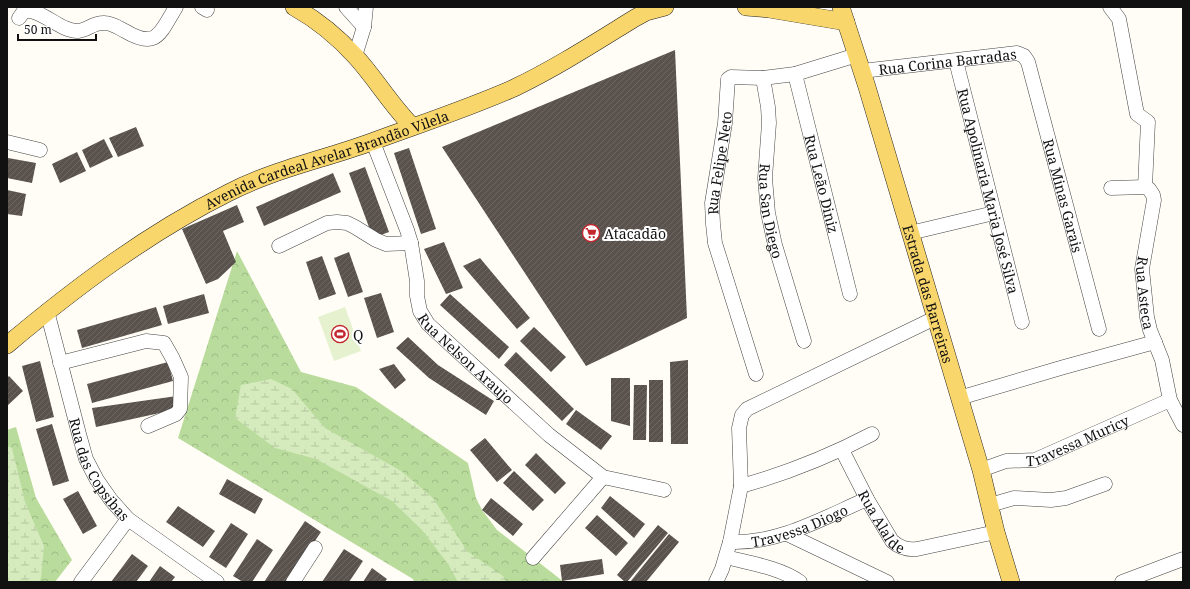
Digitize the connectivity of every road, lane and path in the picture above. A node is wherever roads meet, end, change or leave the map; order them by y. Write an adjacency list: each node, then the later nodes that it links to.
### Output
1 (176, 7): 10 (street)
2 (294, 7): 13 (main road)
3 (346, 7): 11 (street)
4 (366, 7): 11 (street)
5 (665, 7): 19 (main road, Avenida Cardeal Avelar Brandão Vilela)
6 (746, 7): 8 (main road)
7 (1110, 7): 23 (street)
8 (772, 8): 9 (main road)
9 (844, 14): 12 (main road, Estrada das Barreiras)
10 (19, 18)
11 (364, 27): 13 (street)
12 (857, 55): 16 (main road, Estrada das Barreiras); 17 (street, Rua Felipe Neto)
13 (355, 56): 19 (main road)
14 (956, 61): 15 (street, Rua Corina Barradas); 16 (street, Rua Corina Barradas); 25 (street, Rua Apolinaria Maria José Silva)
15 (1028, 62): 33 (street, Rua Minas Garais)
16 (862, 71): 26 (main road, Estrada das Barreiras)
17 (795, 74): 18 (street, Rua Felipe Neto); 29 (street, Rua Leão Diniz)
18 (763, 78): 34 (street, Rua San Diego); 38 (street, Rua Felipe Neto)
19 (412, 126): 21 (main road, Avenida Cardeal Avelar Brandão Vilela)
20 (7, 142): 22 (street)
21 (373, 142): 27 (street, Rua Nelson Araujo); 30 (main road, Avenida Cardeal Avelar Brandão Vilela)
22 (40, 150)
23 (1144, 187): 24 (street); 35 (street, Rua Asteca)
24 (1111, 188)
25 (994, 213): 26 (street); 32 (street, Rua Apolinaria Maria José Silva)
26 (910, 233): 31 (main road, Estrada das Barreiras)
27 (411, 242): 28 (street); 46 (street, Rua Nelson Araujo)
28 (279, 246)
29 (850, 294)
30 (47, 311): 36 (main road, Avenida Cardeal Avelar Brandão Vilela); 37 (street, Rua das Copsibas)
31 (935, 318): 39 (main road, Estrada das Barreiras); 48 (street)
32 (1022, 322)
33 (1099, 329)
34 (804, 341)
35 (1155, 342): 39 (street); 40 (street, Rua Asteca)
36 (7, 345)
37 (60, 363): 42 (street); 52 (street, Rua das Copsibas)
38 (756, 374)
39 (959, 398): 45 (main road, Estrada das Barreiras)
40 (1170, 400): 41 (street, Rua Asteca); 45 (street, Travessa Muricy)
41 (1183, 425)
42 (148, 426)
43 (872, 434): 44 (street)
44 (842, 450): 48 (street); 50 (street, Rua Alalde)
45 (981, 470): 51 (main road, Estrada das Barreiras)
46 (603, 476): 49 (street, Rua Nelson Araujo); 58 (street)
47 (1105, 484): 51 (street)
48 (741, 486): 55 (street)
49 (664, 490)
50 (867, 499): 53 (street, Rua Alalde); 54 (street, Travessa Diogo)
51 (990, 505): 53 (main road, Estrada das Barreiras)
52 (128, 519): 60 (street); 61 (street, Rua das Copsibas)
53 (996, 532): 66 (main road, Estrada das Barreiras)
54 (787, 534): 55 (street, Travessa Diogo); 65 (street)
55 (730, 542): 57 (street)
56 (315, 548): 62 (street)
57 (726, 557): 63 (street); 64 (street)
58 (533, 558)
59 (1183, 559): 67 (street)
60 (81, 582)
61 (217, 582)
62 (293, 582)
63 (716, 582)
64 (800, 582)
65 (887, 582)
66 (1011, 582)
67 (1122, 582)

